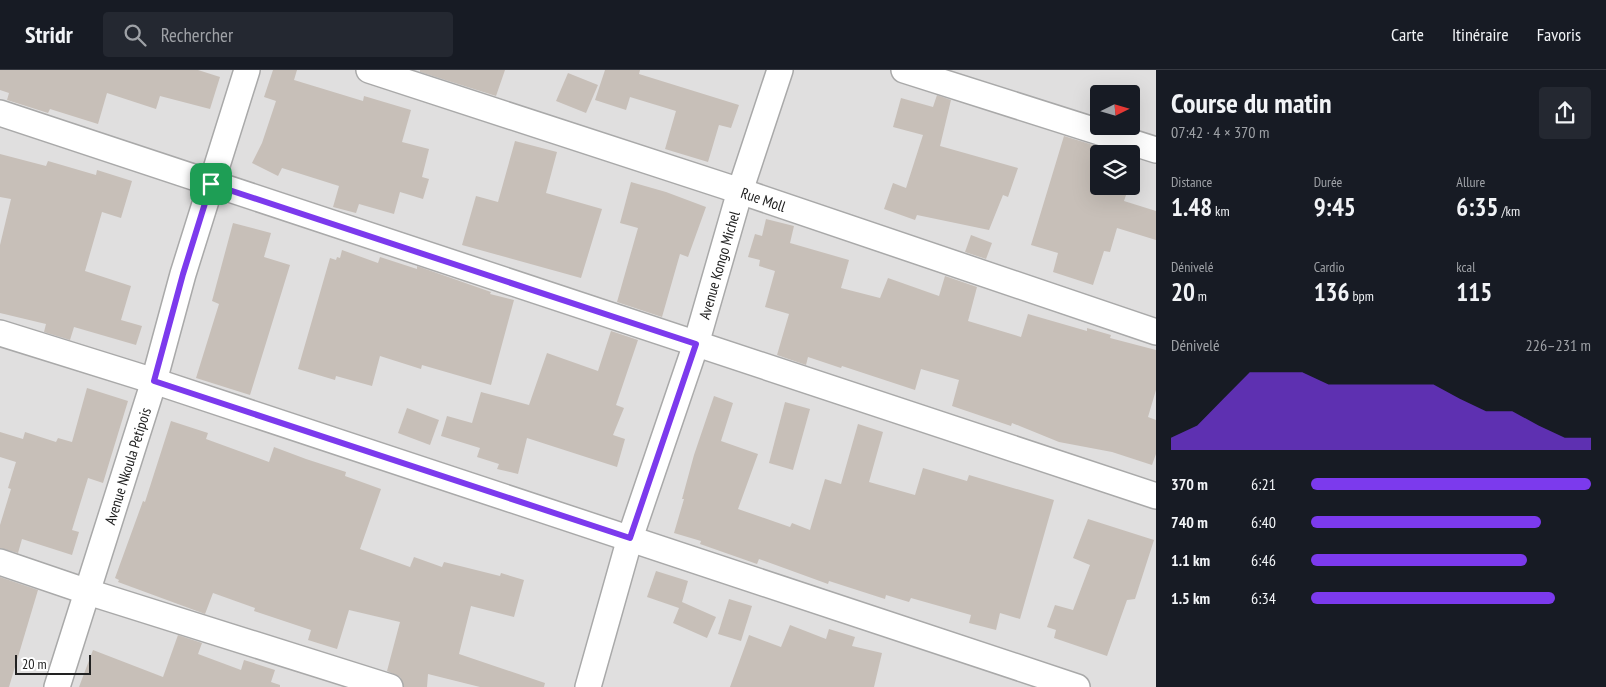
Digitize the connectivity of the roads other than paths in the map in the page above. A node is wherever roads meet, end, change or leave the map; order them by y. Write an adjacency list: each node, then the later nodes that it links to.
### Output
1 (247, 70): 7 (street, Avenue Nkoula Petipois)
2 (369, 70): 8 (street, Rue Moll)
3 (780, 70): 8 (street, Avenue Kongo Michel)
4 (904, 70): 6 (street)
5 (0, 113): 7 (street)
6 (1156, 150)
7 (211, 184): 11 (street); 12 (street, Avenue Nkoula Petipois)
8 (740, 192): 9 (street, Rue Moll); 11 (street, Avenue Kongo Michel)
9 (1156, 332)
10 (0, 334): 12 (street)
11 (696, 344): 13 (street); 14 (street, Avenue Kongo Michel)
12 (154, 381): 14 (street); 16 (street, Avenue Nkoula Petipois)
13 (1156, 496)
14 (630, 538): 19 (street, Avenue Kongo Michel); 20 (street)
15 (0, 562): 16 (street)
16 (88, 592): 17 (street, Avenue Nkoula Petipois); 18 (street)
17 (57, 687)
18 (390, 687)
19 (588, 687)
20 (1077, 687)

